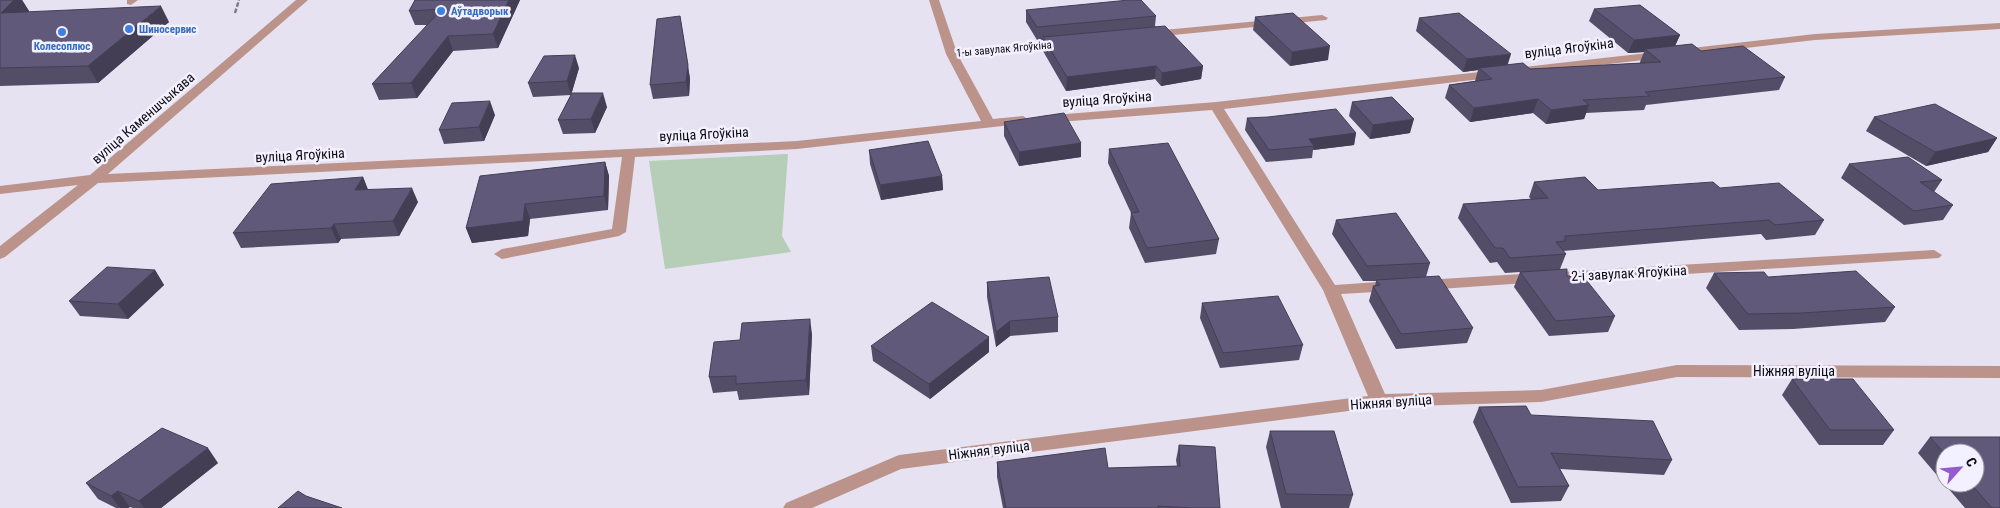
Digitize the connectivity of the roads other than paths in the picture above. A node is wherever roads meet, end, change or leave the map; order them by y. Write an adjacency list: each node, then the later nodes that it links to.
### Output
1 (303, 0): 11 (street, вуліца Каменшчыкава)
2 (934, 0): 7 (street, 1-ы завулак Ягоўкіна)
3 (1322, 18): 5 (street)
4 (1998, 28): 8 (street, вуліца Ягоўкіна)
5 (1137, 36)
6 (1079, 42): 7 (street, 1-ы завулак Ягоўкіна)
7 (952, 54): 9 (street)
8 (1216, 106): 9 (street, вуліца Ягоўкіна); 16 (street)
9 (989, 123): 10 (street, вуліца Ягоўкіна)
10 (629, 153): 11 (street, вуліца Ягоўкіна); 14 (street)
11 (94, 179): 12 (street, вуліца Ягоўкіна); 13 (street, вуліца Каменшчыкава)
12 (0, 190)
13 (0, 254)
14 (502, 254)
15 (1934, 255): 16 (street, 2-і завулак Ягоўкіна)
16 (1331, 290): 18 (street)
17 (2000, 372): 18 (street, Ніжняя вуліца)
18 (1379, 401): 19 (street, Ніжняя вуліца)
19 (793, 508)

